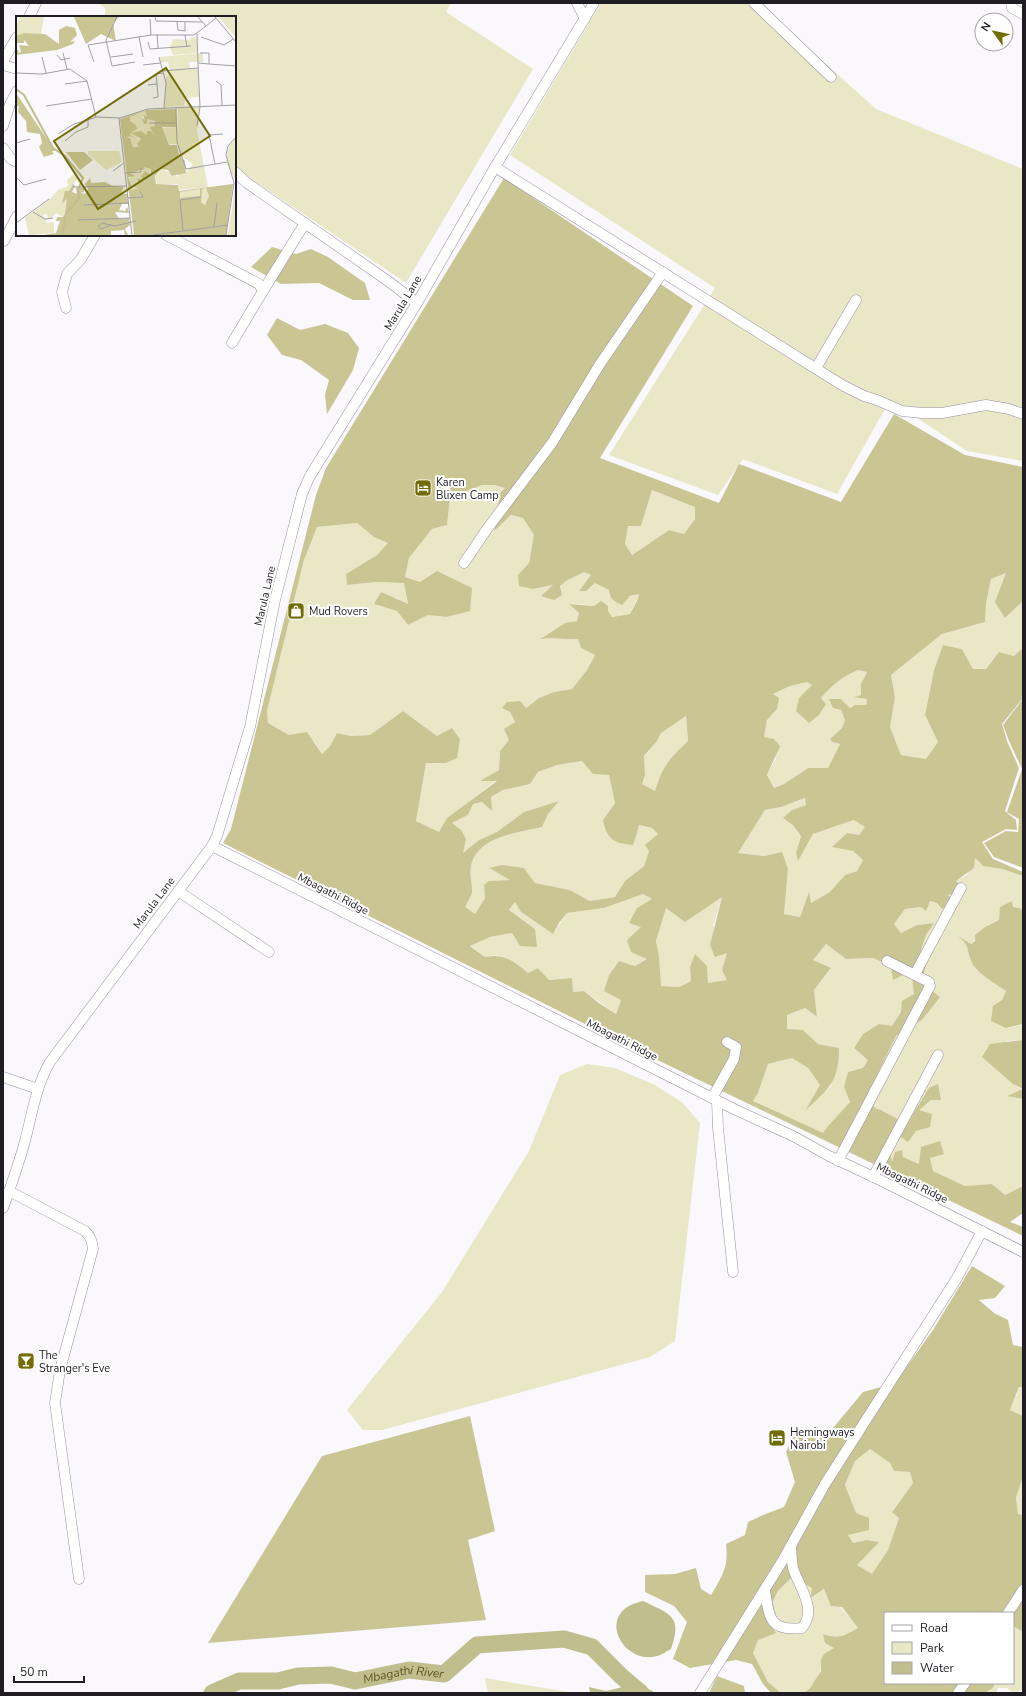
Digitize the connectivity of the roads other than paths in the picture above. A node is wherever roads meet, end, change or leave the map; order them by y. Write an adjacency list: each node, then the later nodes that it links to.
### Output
1 (36, 3): 7 (street)
2 (577, 3): 8 (street)
3 (594, 3): 8 (street, Marula Lane)
4 (754, 3): 13 (street)
5 (1011, 3): 6 (street)
6 (1023, 14)
7 (30, 16)
8 (585, 18): 18 (street, Marula Lane)
9 (16, 40): 10 (street)
10 (3, 61)
11 (3, 65): 12 (street)
12 (16, 69)
13 (831, 77)
14 (16, 93): 15 (street)
15 (3, 126)
16 (3, 148): 17 (street)
17 (16, 161)
18 (495, 167): 25 (street); 28 (street, Marula Lane)
19 (236, 173): 21 (street)
20 (16, 218): 24 (street)
21 (305, 223): 26 (street); 28 (street)
22 (94, 236): 29 (street)
23 (168, 236): 26 (street)
24 (4, 241)
25 (663, 272): 31 (street); 33 (street)
26 (264, 291): 30 (street)
27 (856, 300): 31 (street)
28 (417, 303): 34 (street, Marula Lane)
29 (66, 308)
30 (232, 342)
31 (816, 368): 32 (street)
32 (1023, 414)
33 (464, 563)
34 (212, 846): 36 (street, Marula Lane); 44 (street, Mbagathi Ridge)
35 (961, 888): 39 (street)
36 (178, 891): 37 (street); 43 (street, Marula Lane)
37 (269, 952)
38 (887, 961): 39 (street)
39 (915, 974): 45 (street)
40 (727, 1042): 44 (street)
41 (938, 1055): 46 (street)
42 (3, 1077): 43 (street)
43 (38, 1089): 47 (street, Marula Lane)
44 (714, 1099): 45 (street, Mbagathi Ridge); 51 (street)
45 (838, 1161): 46 (street, Mbagathi Ridge)
46 (873, 1177): 49 (street, Mbagathi Ridge)
47 (9, 1191): 48 (street, Marula Lane); 53 (street)
48 (3, 1208)
49 (982, 1231): 50 (street, Mbagathi Ridge); 52 (street)
50 (1023, 1252)
51 (733, 1272)
52 (791, 1546): 54 (street); 54 (street)
53 (78, 1579)
54 (765, 1590): 58 (street)
55 (1023, 1590): 56 (street)
56 (1009, 1612)
57 (963, 1684): 59 (street)
58 (700, 1693)
59 (958, 1693)

